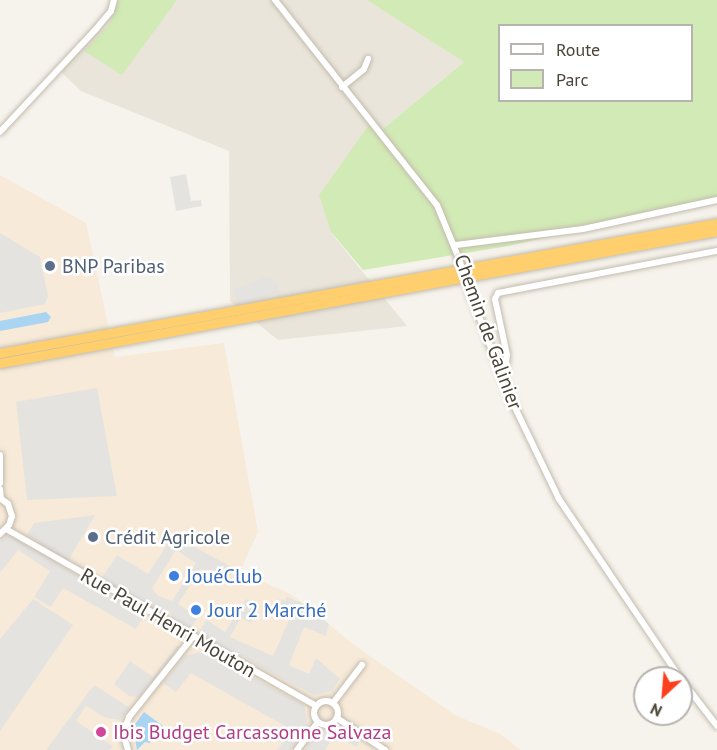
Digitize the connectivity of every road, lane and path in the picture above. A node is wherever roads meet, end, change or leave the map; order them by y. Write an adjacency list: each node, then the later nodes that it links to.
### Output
1 (114, 0): 5 (street)
2 (274, 0): 4 (street, Chemin de Galinier)
3 (368, 59): 4 (street)
4 (342, 87): 9 (street, Chemin de Galinier)
5 (0, 132)
6 (717, 200): 9 (street)
7 (717, 223): 11 (highway)
8 (717, 231): 12 (highway)
9 (456, 245): 13 (street, Chemin de Galinier, bridge)
10 (717, 251): 13 (street)
11 (0, 353)
12 (0, 363)
13 (504, 382): 21 (street, Chemin de Galinier)
14 (0, 455): 15 (street)
15 (0, 483)
16 (0, 489): 17 (street)
17 (1, 498): 18 (street)
18 (5, 530): 19 (street, Rue Paul Henri Mouton)
19 (192, 638): 24 (street, Rue Paul Henri Mouton); 28 (street)
20 (362, 665): 23 (street)
21 (672, 666)
22 (693, 695): 27 (street, Chemin de Galinier)
23 (333, 703): 24 (street); 25 (street)
24 (316, 706): 26 (street)
25 (337, 718): 26 (street); 30 (street)
26 (318, 722): 29 (street)
27 (717, 726)
28 (128, 750)
29 (297, 750)
30 (385, 750)

